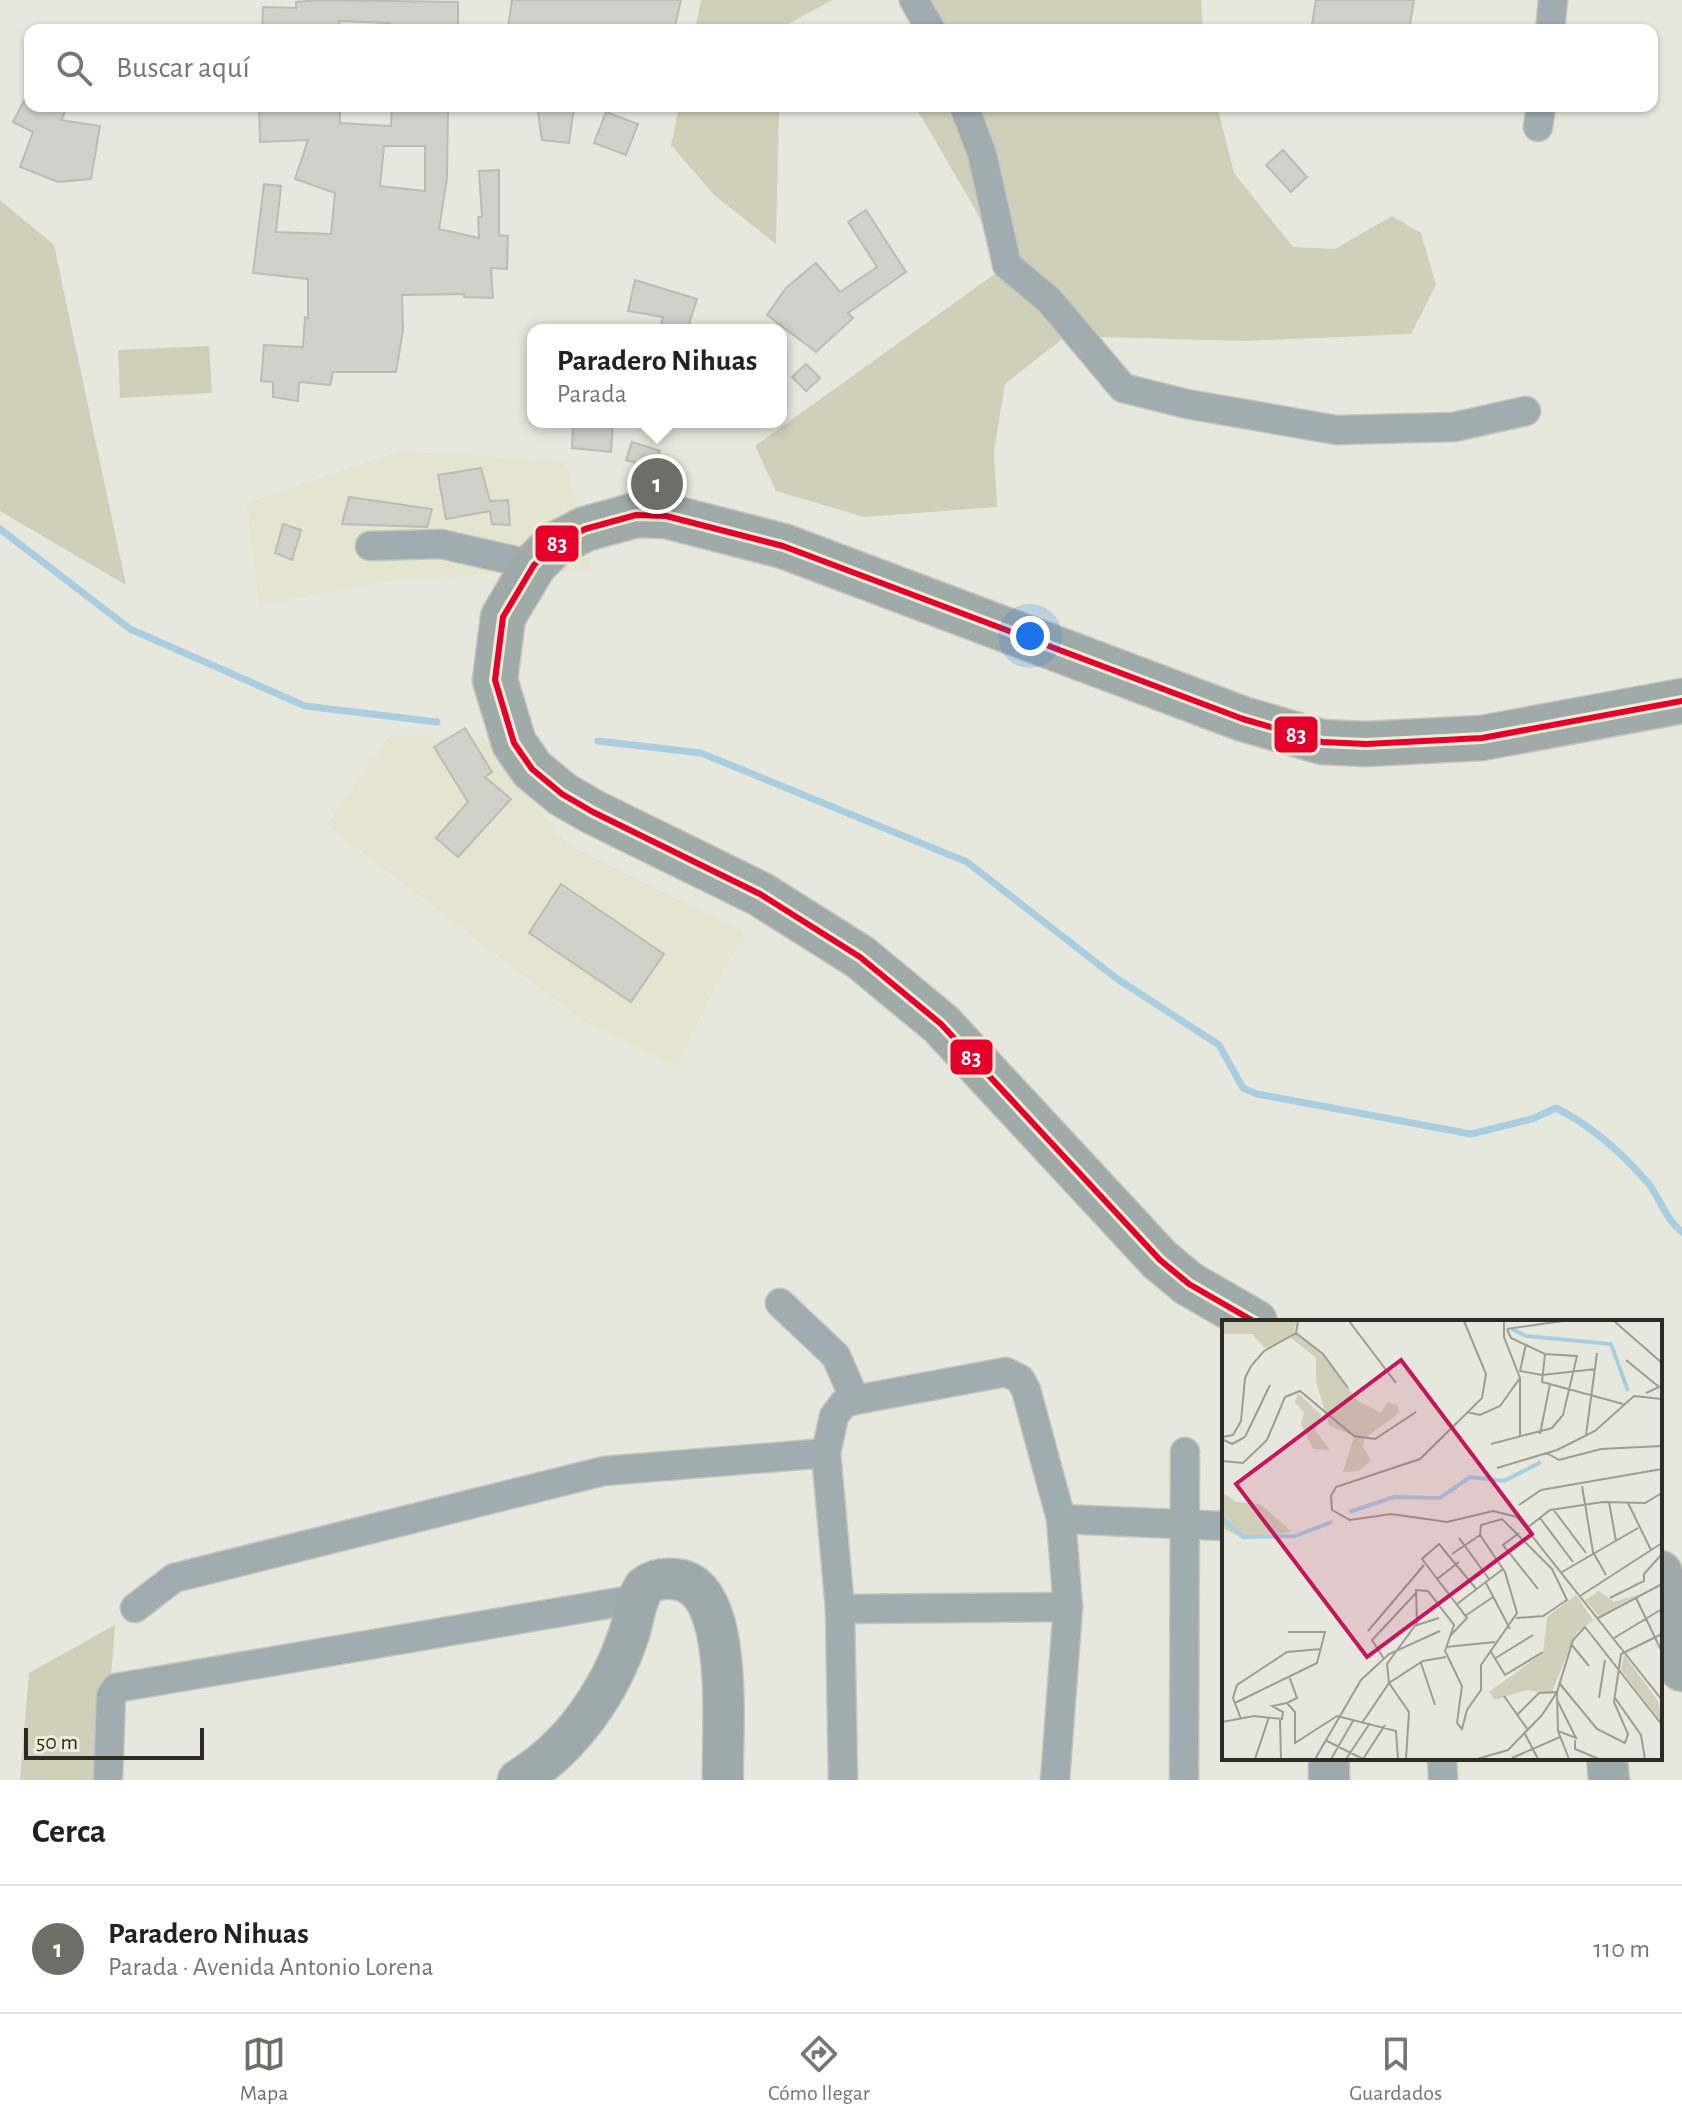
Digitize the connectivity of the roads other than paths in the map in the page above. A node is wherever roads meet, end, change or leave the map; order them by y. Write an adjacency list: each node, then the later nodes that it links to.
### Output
1 (914, 0): 3 (street)
2 (1553, 0): 4 (street)
3 (928, 24)
4 (1551, 24)
5 (966, 112): 6 (street)
6 (1526, 411)
7 (370, 546): 8 (street)
8 (534, 565): 9 (highway); 11 (highway)
9 (1682, 701)
10 (780, 1303): 12 (street)
11 (1252, 1320)
12 (855, 1400): 14 (street); 15 (street)
13 (1185, 1452): 17 (street)
14 (826, 1453): 21 (street); 22 (street)
15 (1061, 1519): 17 (street); 20 (street)
16 (1222, 1526): 17 (street)
17 (1185, 1527): 31 (street)
18 (1662, 1579): 23 (highway)
19 (637, 1599): 26 (street); 27 (main road); 28 (main road)
20 (1068, 1607): 22 (street); 30 (street)
21 (135, 1608)
22 (840, 1609): 29 (street)
23 (1682, 1669)
24 (1442, 1760): 32 (street)
25 (1607, 1760): 33 (main road)
26 (108, 1780)
27 (518, 1780)
28 (723, 1780)
29 (843, 1780)
30 (1055, 1780)
31 (1184, 1780)
32 (1443, 1780)
33 (1609, 1780)

